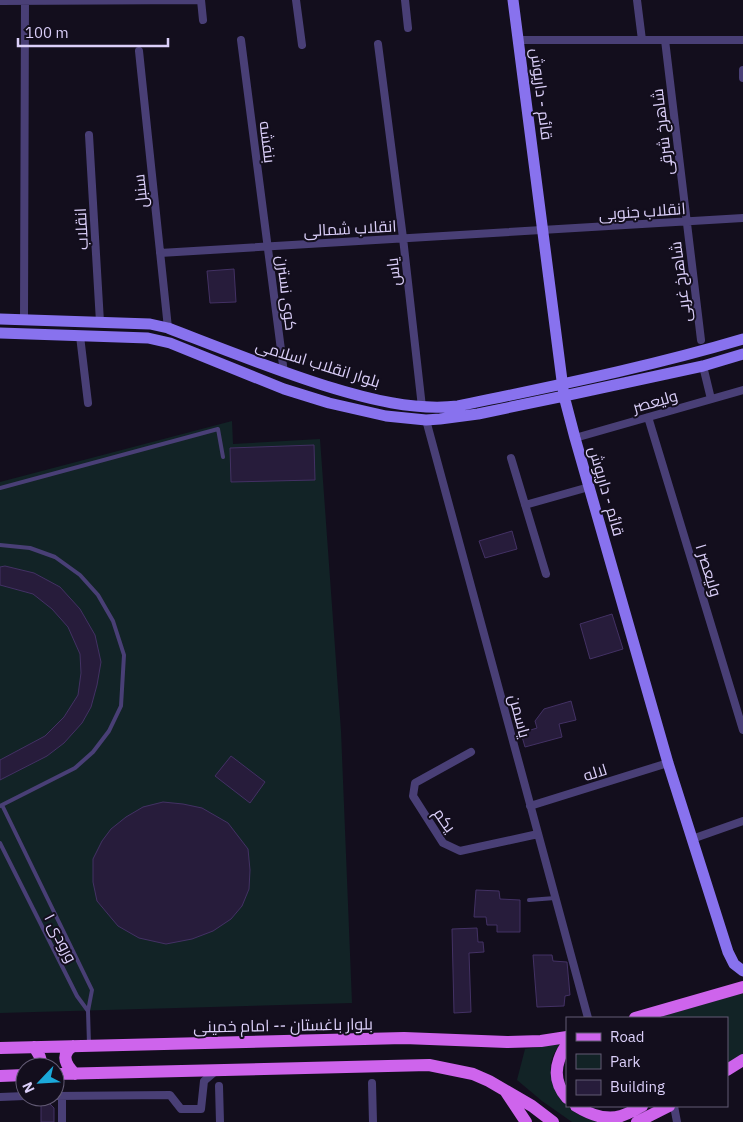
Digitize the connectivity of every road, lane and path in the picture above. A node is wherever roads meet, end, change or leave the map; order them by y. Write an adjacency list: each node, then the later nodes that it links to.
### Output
1 (201, 0): 7 (street); 8 (street)
2 (296, 0): 16 (street)
3 (405, 0): 9 (street)
4 (513, 0): 11 (main road, قائم - داریوش)
5 (637, 0): 12 (street)
6 (0, 1): 7 (street)
7 (25, 1): 28 (street)
8 (203, 20)
9 (408, 28)
10 (241, 40): 25 (street, بنفشه)
11 (518, 40): 12 (street); 23 (main road, قائم - داریوش)
12 (642, 40): 13 (street)
13 (665, 40): 14 (street); 22 (street, شاهرخ شرقی)
14 (743, 40)
15 (378, 44): 24 (street, یاس)
16 (302, 45)
17 (139, 51): 26 (street, سنبل)
18 (743, 70): 19 (street)
19 (743, 78)
20 (89, 135): 29 (street, انقلاب)
21 (743, 218): 22 (street, انقلاب جنوبی)
22 (687, 222): 23 (street, انقلاب جنوبی); 34 (street, شاهرخ غربی)
23 (543, 230): 24 (street, انقلاب شمالی); 38 (main road, قائم - داریوش)
24 (403, 238): 25 (street, انقلاب شمالی); 43 (street, یاس)
25 (267, 246): 26 (street, انقلاب شمالی); 37 (street, کوی نسترن)
26 (160, 253): 30 (street, سنبل)
27 (0, 319): 28 (main road, بلوار انقلاب اسلامی)
28 (24, 320): 29 (main road, بلوار انقلاب اسلامی)
29 (100, 322): 30 (main road, بلوار انقلاب اسلامی)
30 (168, 328): 37 (main road, بلوار انقلاب اسلامی)
31 (0, 333): 32 (main road, بلوار انقلاب اسلامی)
32 (80, 336): 42 (street); 45 (main road, بلوار انقلاب اسلامی)
33 (743, 339): 38 (main road, بلوار انقلاب اسلامی)
34 (701, 340)
35 (743, 354): 36 (main road, بلوار انقلاب اسلامی)
36 (703, 366): 40 (main road, بلوار انقلاب اسلامی); 41 (street)
37 (284, 373): 43 (main road, بلوار انقلاب اسلامی)
38 (562, 384): 40 (main road, قائم - داریوش); 43 (main road, بلوار انقلاب اسلامی)
39 (743, 390): 41 (street, ولیعصر)
40 (564, 396): 45 (main road, بلوار انقلاب اسلامی); 46 (main road, قائم - داریوش)
41 (711, 399): 44 (street, ولیعصر)
42 (88, 403)
43 (422, 407): 45 (main road)
44 (648, 417): 46 (street, ولیعصر); 54 (street, ولیعصر ۱)
45 (426, 420): 58 (street, یاسمن)
46 (575, 438): 49 (main road, قائم - داریوش)
47 (222, 457): 50 (lane)
48 (511, 458): 51 (street)
49 (589, 487): 51 (street); 56 (main road, قائم - داریوش)
50 (0, 488)
51 (525, 505): 53 (street)
52 (0, 545): 57 (lane)
53 (546, 574)
54 (743, 730)
55 (471, 752): 60 (street, یکم)
56 (668, 763): 58 (street, لاله); 61 (main road, قائم - داریوش)
57 (1, 806): 67 (lane)
58 (530, 806): 60 (street, یاسمن)
59 (743, 821): 61 (street)
60 (538, 834): 63 (street, یاسمن)
61 (692, 839): 65 (main road, قائم - داریوش)
62 (0, 843): 67 (lane, ورودی ۱)
63 (555, 898): 64 (lane); 68 (street, یاسمن)
64 (529, 900)
65 (743, 971)
66 (743, 987): 69 (main road)
67 (88, 1011): 72 (lane)
68 (588, 1017)
69 (638, 1017)
70 (566, 1037): 72 (main road, بلوار باغستان -- امام خمینی)
71 (74, 1046): 72 (main road, بلوار باغستان -- امام خمینی); 74 (main road, بلوار باغستان -- امام خمینی); 81 (main road)
72 (89, 1046)
73 (566, 1046): 90 (main road)
74 (34, 1047): 75 (main road, بلوار باغستان -- امام خمینی); 76 (main road)
75 (0, 1048)
76 (40, 1057)
77 (743, 1060): 79 (main road)
78 (218, 1069): 81 (main road); 86 (main road); 88 (street)
79 (728, 1069)
80 (65, 1074): 81 (main road)
81 (75, 1074)
82 (15, 1075): 83 (main road)
83 (0, 1076)
84 (372, 1083): 98 (street)
85 (219, 1086): 97 (street)
86 (505, 1090): 99 (main road); 100 (main road)
87 (15, 1096): 89 (street)
88 (65, 1096)
89 (0, 1097)
90 (566, 1097)
91 (60, 1107): 96 (street)
92 (578, 1107): 93 (main road)
93 (640, 1107)
94 (667, 1107): 101 (main road)
95 (674, 1107): 102 (street)
96 (62, 1122)
97 (220, 1122)
98 (373, 1122)
99 (526, 1122)
100 (553, 1122)
101 (638, 1122)
102 (677, 1122)

